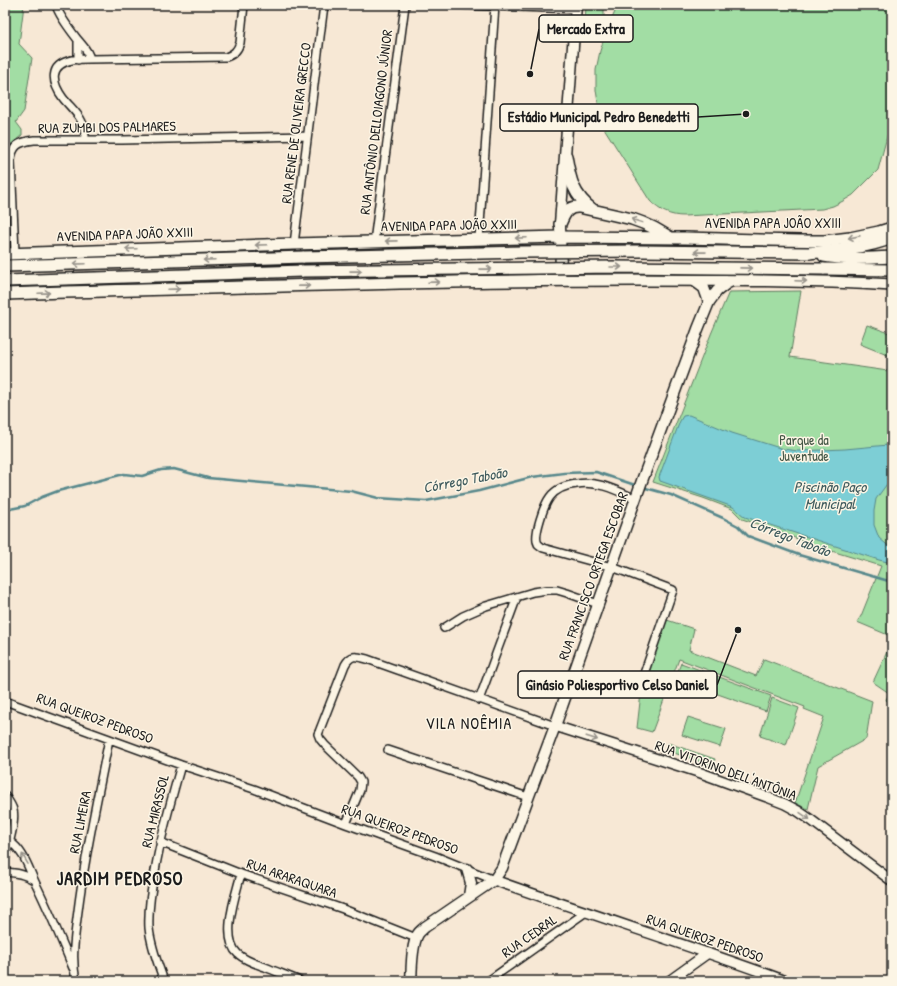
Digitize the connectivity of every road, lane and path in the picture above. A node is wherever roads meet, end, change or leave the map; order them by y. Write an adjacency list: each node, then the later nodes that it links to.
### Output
1 (56, 5): 8 (street)
2 (244, 5): 9 (street)
3 (324, 5): 11 (street, RUA RENE DE OLIVEIRA GRECCO)
4 (405, 5): 21 (street, RUA ANTÔNIO DELLOIAGONO JÚNIOR)
5 (461, 5): 6 (street)
6 (495, 6): 7 (street); 20 (street)
7 (576, 7): 13 (main road)
8 (78, 40): 9 (street); 10 (street)
9 (90, 59): 10 (street)
10 (78, 60): 12 (street)
11 (307, 136): 12 (street, RUA ZUMBI DOS PALMARES); 22 (street, RUA RENE DE OLIVEIRA GRECCO)
12 (85, 140): 24 (street, RUA ZUMBI DOS PALMARES)
13 (566, 156): 14 (main road); 15 (main road)
14 (595, 211): 15 (main road); 18 (main road, one-way to 14)
15 (560, 224): 17 (main road)
16 (892, 228): 18 (main road, AVENIDA PAPA JOÃO XXIII, one-way to 18)
17 (560, 237): 18 (main road, AVENIDA PAPA JOÃO XXIII); 20 (main road, AVENIDA PAPA JOÃO XXIII, one-way to 20); 29 (main road)
18 (672, 238)
19 (892, 238): 23 (main road)
20 (479, 239): 21 (main road, AVENIDA PAPA JOÃO XXIII, one-way to 21)
21 (374, 242): 22 (main road, AVENIDA PAPA JOÃO XXIII)
22 (294, 244): 24 (main road, AVENIDA PAPA JOÃO XXIII, one-way to 24)
23 (809, 253): 25 (main road, AVENIDA PAPA JOÃO XXIII); 26 (main road, AVENIDA PAPA JOÃO XXIII, one-way to 26, bridge)
24 (10, 254)
25 (892, 257)
26 (5, 266)
27 (892, 270): 28 (main road, one-way to 27, bridge)
28 (5, 280)
29 (561, 280): 30 (main road); 33 (main road, one-way to 29)
30 (694, 280): 31 (main road); 34 (main road)
31 (734, 280): 32 (main road, one-way to 32); 34 (main road, RUA FRANCISCO ORTEGA ESCOBAR)
32 (892, 285)
33 (5, 294)
34 (709, 302): 35 (main road, RUA FRANCISCO ORTEGA ESCOBAR)
35 (637, 495): 36 (main road, RUA FRANCISCO ORTEGA ESCOBAR); 36 (street)
36 (612, 567): 38 (main road, RUA FRANCISCO ORTEGA ESCOBAR); 40 (street)
37 (517, 597): 38 (street); 39 (street); 42 (street)
38 (598, 604): 43 (main road, RUA FRANCISCO ORTEGA ESCOBAR)
39 (444, 628)
40 (638, 691)
41 (5, 700): 44 (street, RUA QUEIROZ PEDROSO)
42 (479, 700): 43 (street); 49 (street)
43 (555, 726): 48 (main road, RUA FRANCISCO ORTEGA ESCOBAR); 58 (street, RUA VITORINO DELL'ANTÔNIA, one-way to 58)
44 (110, 739): 46 (street, RUA QUEIROZ PEDROSO); 63 (street, RUA LIMEIRA)
45 (388, 750): 48 (street)
46 (181, 765): 49 (street, RUA QUEIROZ PEDROSO); 51 (street, RUA MIRASSOL)
47 (5, 796): 50 (street)
48 (528, 797): 57 (main road, RUA FRANCISCO ORTEGA ESCOBAR)
49 (346, 824): 53 (street, RUA QUEIROZ PEDROSO)
50 (9, 841): 52 (street); 56 (street, one-way to 50)
51 (160, 842): 55 (street, RUA ARARAQUARA); 66 (street, RUA MIRASSOL)
52 (5, 859)
53 (467, 868): 57 (street, RUA QUEIROZ PEDROSO); 59 (main road)
54 (5, 872): 56 (street)
55 (241, 874): 61 (street, RUA ARARAQUARA); 67 (street)
56 (34, 880): 63 (street)
57 (494, 880): 59 (main road); 60 (street, RUA QUEIROZ PEDROSO)
58 (892, 881)
59 (470, 896): 61 (main road)
60 (586, 912): 62 (street, RUA QUEIROZ PEDROSO); 69 (street, RUA CEDRAL)
61 (416, 938): 68 (main road)
62 (708, 953): 64 (street, RUA QUEIROZ PEDROSO); 70 (street)
63 (74, 971): 65 (street, RUA LIMEIRA)
64 (782, 980)
65 (76, 981)
66 (164, 981)
67 (300, 981)
68 (411, 981)
69 (488, 981)
70 (668, 981)

